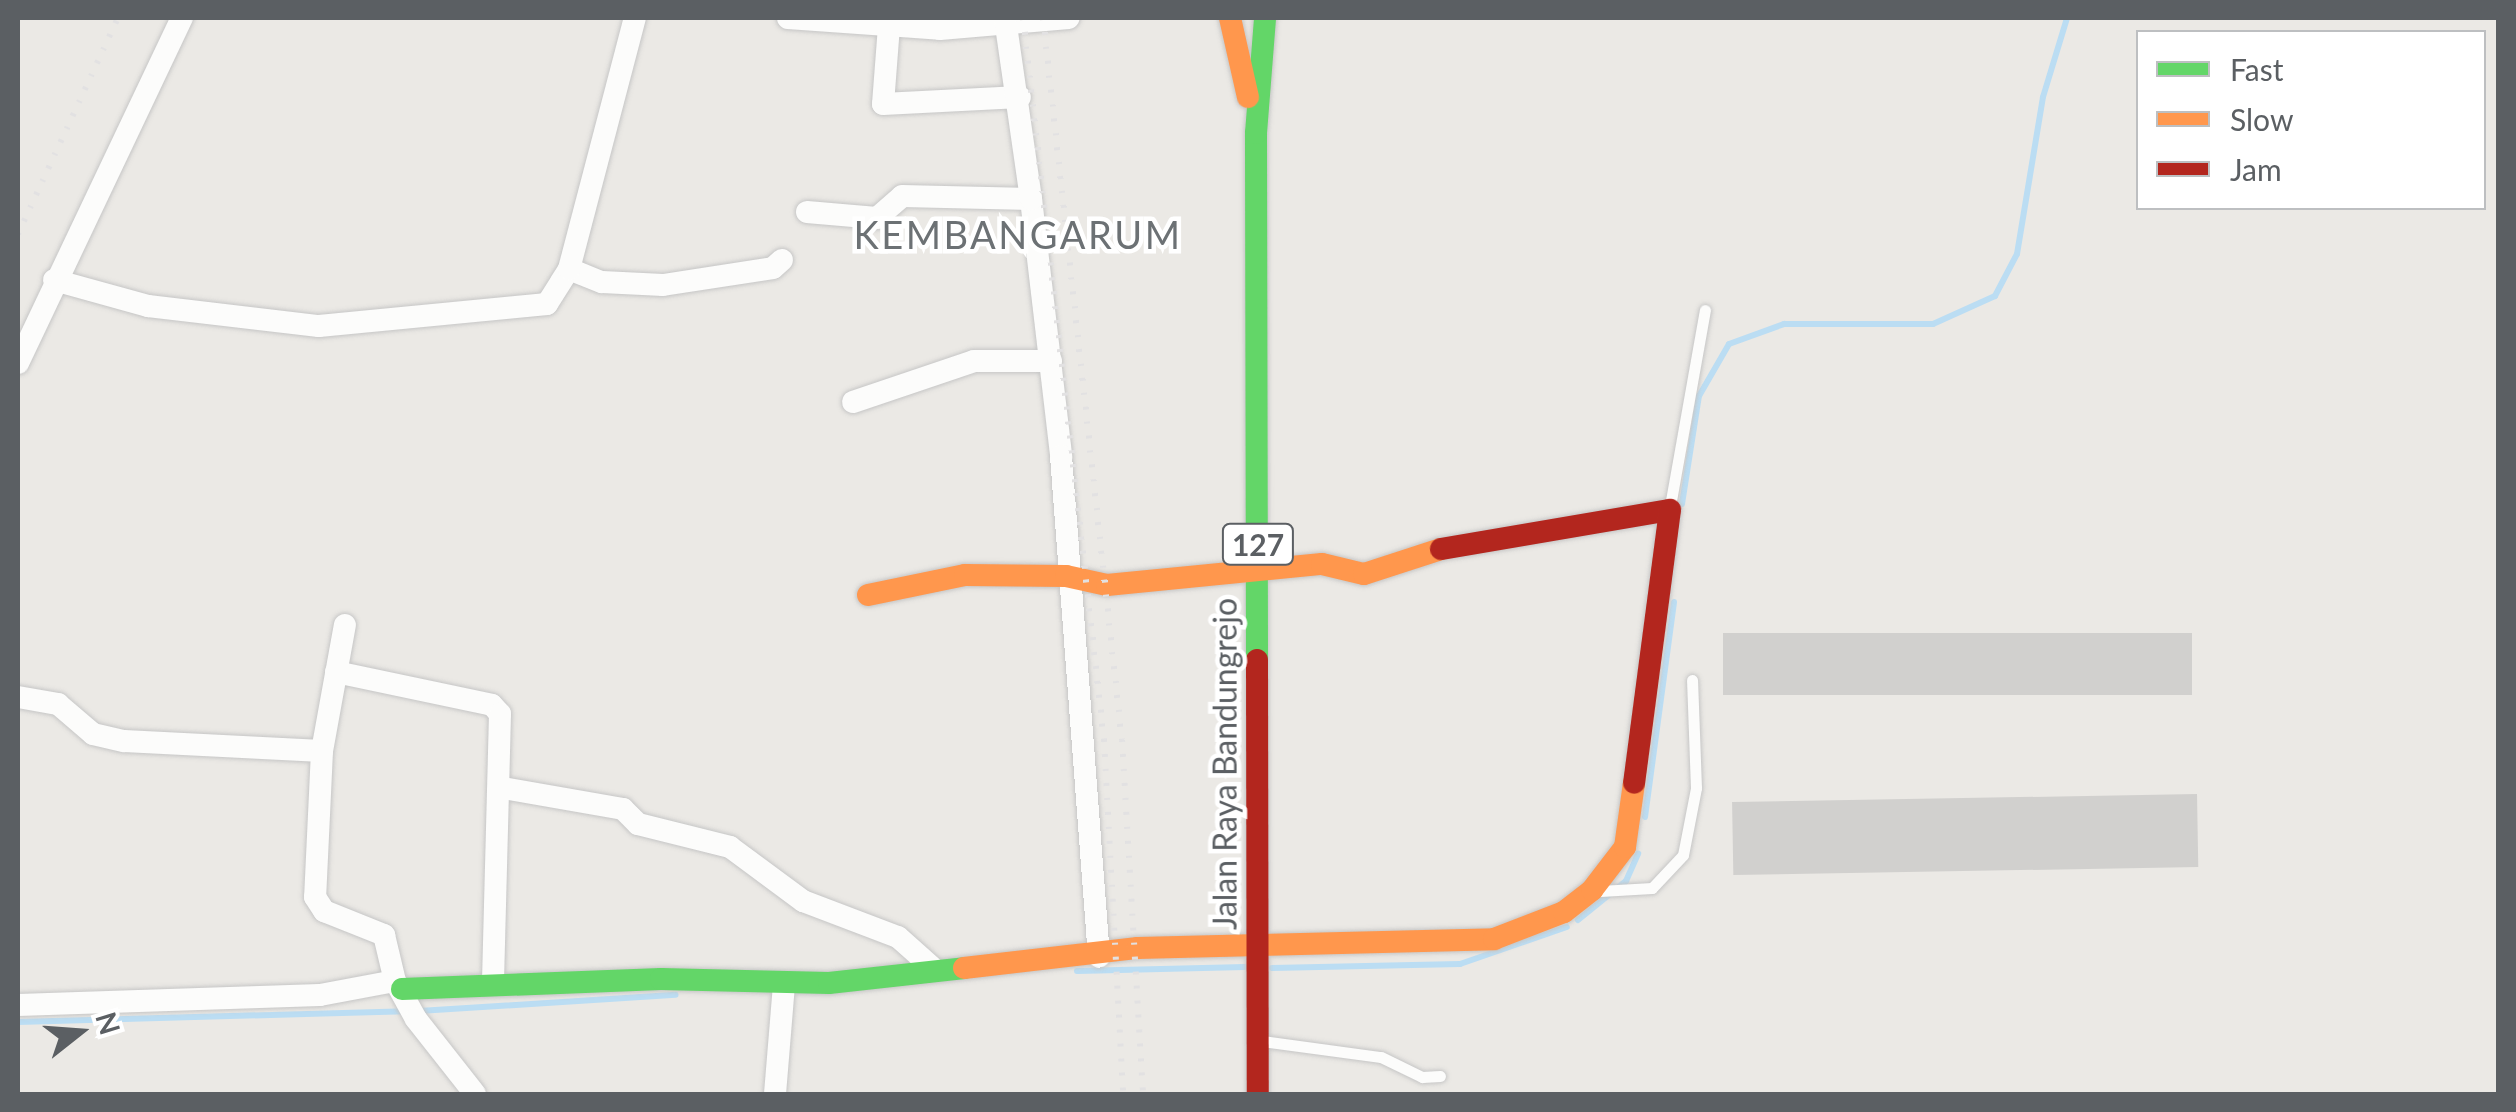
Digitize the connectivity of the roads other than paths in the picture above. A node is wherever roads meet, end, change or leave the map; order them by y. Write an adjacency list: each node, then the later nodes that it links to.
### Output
1 (182, 18): 15 (street)
2 (636, 18): 14 (street)
3 (788, 18): 8 (street)
4 (1068, 18): 7 (street)
5 (1230, 18): 10 (street, Jalan Raya Bandungrejo / 127)
6 (1265, 18): 10 (street, Jalan Raya Bandungrejo / 127)
7 (1006, 25): 8 (street); 9 (street)
8 (889, 26): 9 (street)
9 (1020, 97): 11 (street)
10 (1256, 133): 21 (street, Jalan Raya Bandungrejo / 127)
11 (1031, 199): 12 (street); 17 (street)
12 (807, 212)
13 (782, 260): 14 (street)
14 (569, 269): 15 (street)
15 (54, 280): 18 (street)
16 (1705, 310): 20 (lane)
17 (1051, 361): 19 (street); 22 (street)
18 (18, 363)
19 (853, 402)
20 (1670, 510): 21 (street); 30 (street)
21 (1258, 573): 22 (street); 32 (street, Jalan Raya Bandungrejo / 127)
22 (1066, 576): 23 (street); 31 (street)
23 (868, 594)
24 (345, 625): 25 (street)
25 (336, 672): 28 (street); 29 (street)
26 (1692, 680): 30 (lane)
27 (18, 697): 28 (street)
28 (322, 751): 36 (street)
29 (504, 788): 33 (street); 34 (street)
30 (1597, 891): 32 (street)
31 (1099, 957): 32 (street); 33 (street)
32 (1257, 960): 38 (street, Jalan Raya Bandungrejo / 127)
33 (934, 969): 35 (street)
34 (494, 982): 35 (street); 36 (street)
35 (785, 982): 41 (street)
36 (401, 988): 37 (street); 40 (street)
37 (18, 1005)
38 (1258, 1041): 39 (lane); 42 (street, Jalan Raya Bandungrejo / 127)
39 (1440, 1076)
40 (475, 1094)
41 (775, 1094)
42 (1258, 1094)

